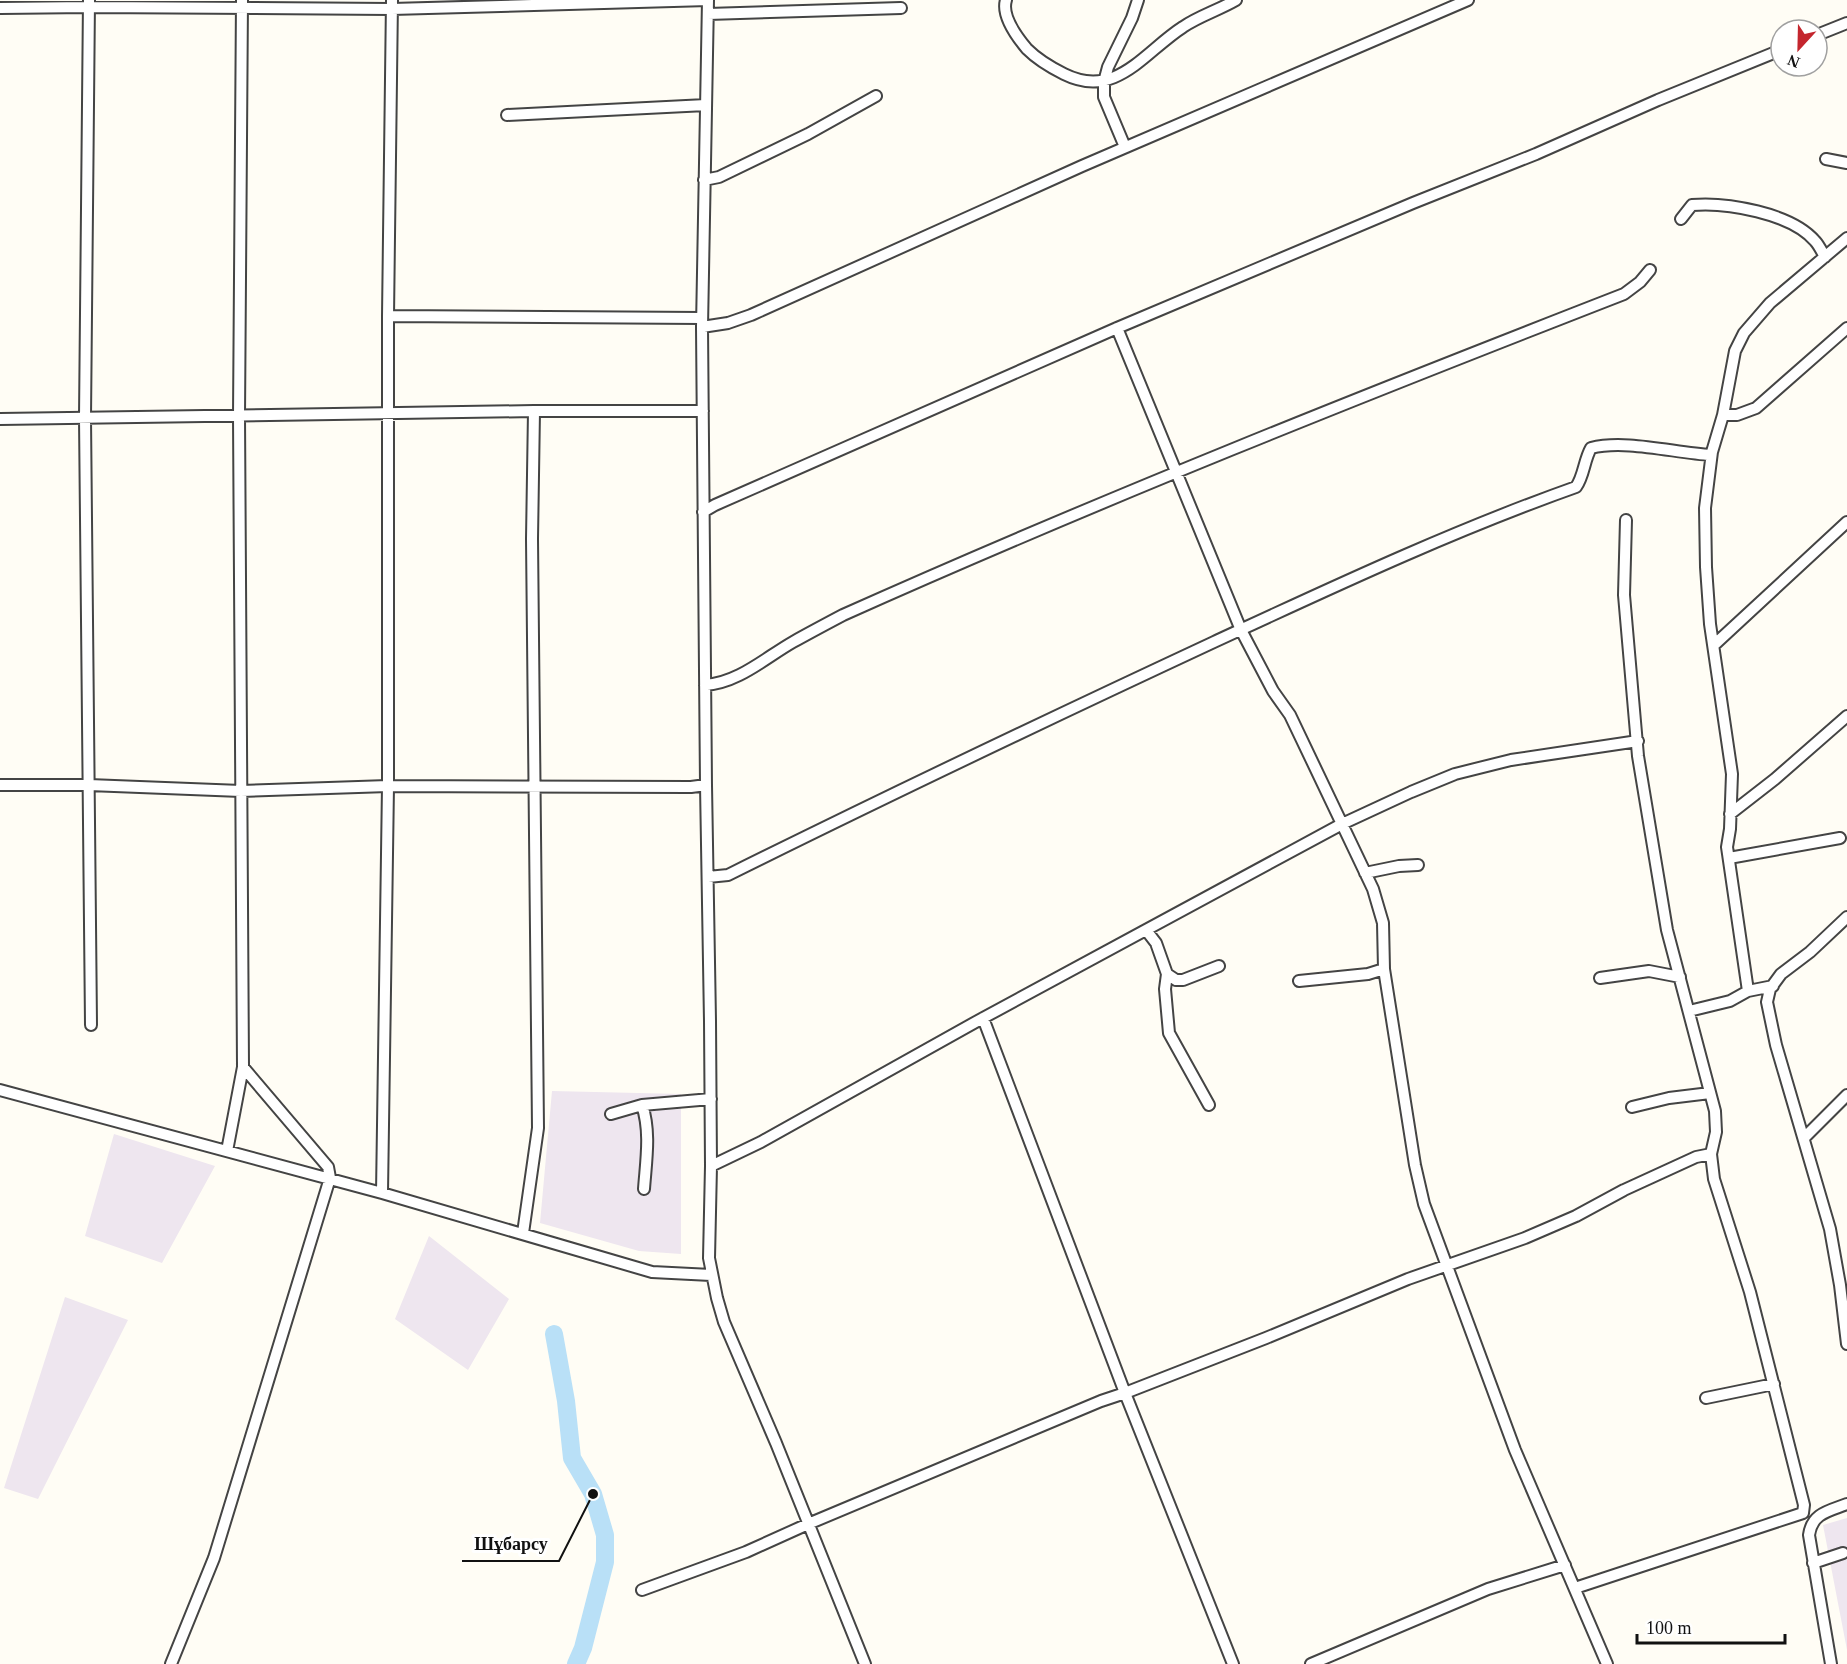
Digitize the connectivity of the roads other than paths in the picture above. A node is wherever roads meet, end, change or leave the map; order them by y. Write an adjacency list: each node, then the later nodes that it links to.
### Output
1 (708, 0): 6 (street); 13 (street)
2 (1006, 0): 17 (street)
3 (1138, 0): 17 (street)
4 (1236, 0): 17 (street)
5 (1468, 0): 21 (street)
6 (668, 1): 9 (street)
7 (89, 3): 8 (street); 11 (street); 38 (street)
8 (242, 3): 10 (street); 37 (street)
9 (530, 3): 10 (street)
10 (392, 4): 29 (street)
11 (0, 8)
12 (901, 8): 13 (street)
13 (708, 14): 19 (street)
14 (1847, 23): 15 (street)
15 (1829, 30)
16 (1769, 55): 31 (street)
17 (1104, 82): 21 (street)
18 (876, 96): 24 (street)
19 (706, 105): 20 (street); 24 (street)
20 (507, 115)
21 (1125, 147): 30 (street)
22 (1826, 159): 23 (street)
23 (1847, 163)
24 (704, 180): 30 (street)
25 (1681, 219): 27 (street)
26 (1847, 237): 27 (street)
27 (1825, 257): 36 (street)
28 (1650, 270): 41 (street)
29 (388, 316): 30 (street); 35 (street)
30 (702, 323): 34 (street)
31 (1117, 328): 41 (street); 42 (street)
32 (1847, 328): 36 (street)
33 (534, 411): 34 (street); 35 (street); 54 (street)
34 (703, 411): 42 (street)
35 (390, 413): 37 (street); 53 (street)
36 (1723, 415): 40 (street)
37 (239, 416): 38 (street); 55 (street)
38 (85, 418): 39 (street); 51 (street)
39 (0, 419)
40 (1712, 455): 45 (street); 46 (street)
41 (1177, 471): 45 (street); 47 (street)
42 (703, 512): 47 (street)
43 (1626, 519): 49 (street)
44 (1847, 522): 46 (street)
45 (1241, 630): 57 (street); 62 (street)
46 (1714, 645): 56 (street)
47 (705, 685): 52 (street)
48 (1847, 716): 56 (street)
49 (1638, 741): 57 (street); 68 (street)
50 (0, 785): 51 (street)
51 (89, 785): 55 (street); 75 (street)
52 (706, 785): 54 (street); 62 (street)
53 (388, 786): 54 (street); 55 (street); 91 (street)
54 (535, 786): 92 (street)
55 (241, 791): 76 (street)
56 (1730, 814): 59 (street)
57 (1342, 824): 61 (street); 64 (street)
58 (1840, 838): 59 (street)
59 (1729, 858): 72 (street)
60 (1418, 865): 61 (street)
61 (1365, 873): 66 (street)
62 (708, 877): 80 (street)
63 (1847, 917): 71 (street)
64 (1146, 930): 67 (street); 74 (street)
65 (1219, 966): 67 (street)
66 (1384, 969): 70 (street); 93 (street)
67 (1167, 974): 82 (street)
68 (1680, 977): 69 (street); 73 (street)
69 (1600, 978)
70 (1299, 981)
71 (1773, 986): 72 (street); 85 (street)
72 (1748, 991): 73 (street)
73 (1689, 1011): 78 (street)
74 (983, 1018): 88 (street); 98 (street)
75 (91, 1024)
76 (243, 1067): 86 (street); 89 (street)
77 (0, 1090): 86 (street)
78 (1710, 1093): 83 (street); 87 (street)
79 (1847, 1095): 85 (street)
80 (711, 1099): 81 (street); 88 (street)
81 (642, 1105): 84 (street); 90 (street)
82 (1209, 1105)
83 (1632, 1107)
84 (611, 1114)
85 (1804, 1138): 95 (street)
86 (227, 1151): 89 (street)
87 (1711, 1154): 93 (street); 97 (street)
88 (711, 1166): 94 (street)
89 (330, 1178): 91 (street); 109 (street)
90 (644, 1188)
91 (382, 1193): 92 (street)
92 (523, 1233): 94 (street)
93 (1447, 1267): 98 (street); 106 (street)
94 (711, 1275): 103 (street)
95 (1843, 1282): 96 (street)
96 (1847, 1344)
97 (1774, 1384): 99 (street); 101 (street)
98 (1125, 1393): 103 (street); 111 (street)
99 (1706, 1398)
100 (1847, 1504): 102 (street)
101 (1803, 1513): 102 (street); 107 (street)
102 (1812, 1522): 105 (street)
103 (808, 1524): 108 (street); 110 (street)
104 (1843, 1553): 105 (street)
105 (1813, 1563): 114 (street)
106 (1564, 1565): 107 (street); 112 (street)
107 (1575, 1588): 113 (street)
108 (642, 1590)
109 (171, 1664)
110 (865, 1664)
111 (1233, 1664)
112 (1311, 1664)
113 (1607, 1664)
114 (1831, 1664)

